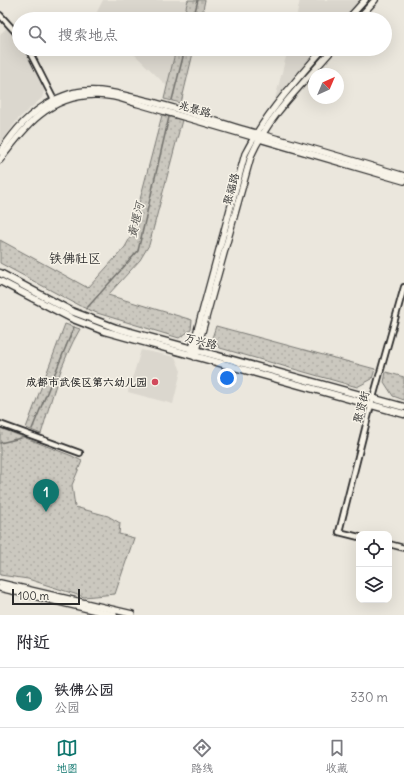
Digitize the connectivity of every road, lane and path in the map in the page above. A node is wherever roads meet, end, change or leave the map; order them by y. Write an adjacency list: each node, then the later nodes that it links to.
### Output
1 (364, 0): 3 (street)
2 (375, 0): 4 (street)
3 (354, 12)
4 (364, 12)
5 (0, 15): 6 (street)
6 (12, 28)
7 (32, 56): 10 (street)
8 (317, 56): 11 (street)
9 (327, 56): 11 (street, 聚福路)
10 (54, 100): 11 (street, 兆景路); 12 (street, 兆景路)
11 (257, 136): 13 (street, 兆景路); 14 (street, 兆景路); 15 (street, 兆景路); 19 (street, 聚福路)
12 (0, 152)
13 (0, 160)
14 (404, 176)
15 (404, 181)
16 (0, 273): 19 (main road, 万兴路)
17 (0, 281): 20 (main road)
18 (404, 287): 21 (street, 聚贤街)
19 (194, 349): 20 (street, 聚福路); 21 (main road, 万兴路)
20 (193, 356): 22 (main road)
21 (373, 398): 22 (street, 聚贤街); 23 (main road, 万兴路)
22 (371, 405): 24 (main road); 27 (street, 聚贤街)
23 (404, 407)
24 (404, 414)
25 (0, 424): 26 (street)
26 (80, 454)
27 (356, 536)
28 (392, 545): 29 (street)
29 (404, 548)
30 (0, 582): 32 (street)
31 (0, 588): 33 (street)
32 (132, 614)
33 (114, 615)

